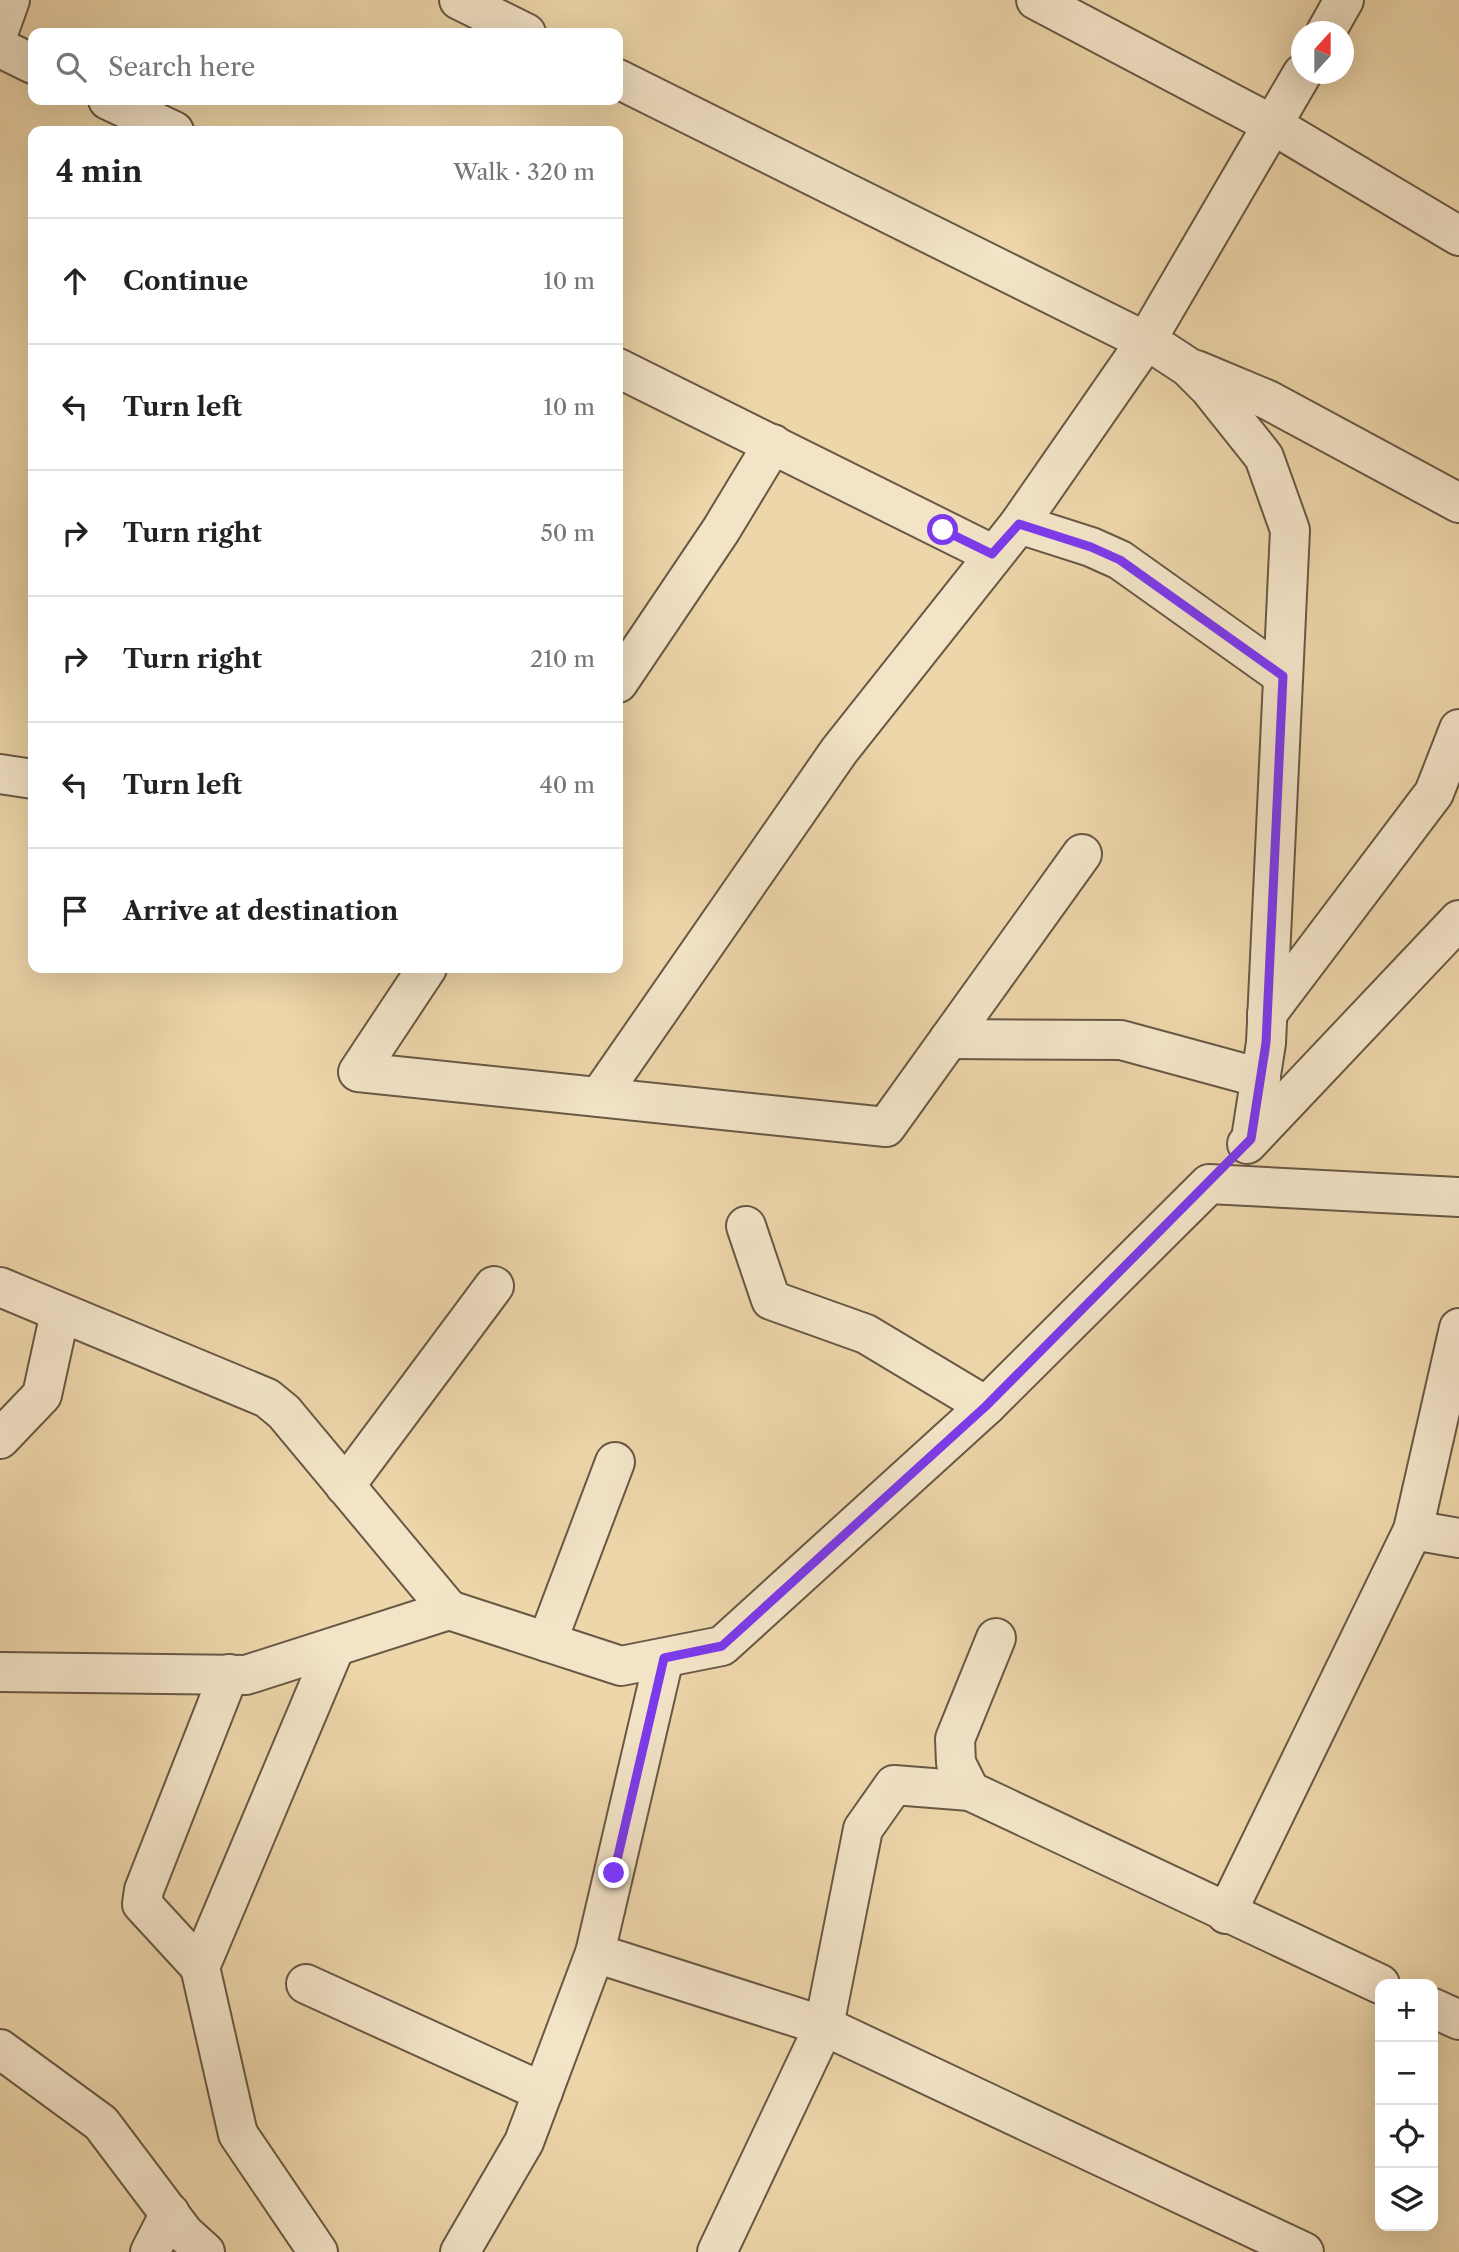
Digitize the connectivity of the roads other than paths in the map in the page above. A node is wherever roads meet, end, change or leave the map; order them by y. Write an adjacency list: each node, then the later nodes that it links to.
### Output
1 (10, 0): 6 (street)
2 (459, 0): 7 (street)
3 (1035, 0): 13 (street)
4 (1344, 0): 5 (street)
5 (1332, 21)
6 (0, 28)
7 (516, 28)
8 (0, 48): 9 (street)
9 (28, 62)
10 (623, 81): 16 (street)
11 (1296, 84): 13 (street)
12 (119, 105): 14 (street)
13 (1273, 125): 15 (street); 16 (street)
14 (163, 126)
15 (1459, 236)
16 (1146, 341): 17 (street); 21 (street)
17 (1188, 367): 20 (street); 24 (street)
18 (623, 370): 19 (street)
19 (773, 444): 22 (street); 23 (street)
20 (1459, 503)
21 (1019, 524): 22 (street); 24 (street)
22 (992, 554): 34 (street)
23 (623, 676)
24 (1283, 676): 31 (street)
25 (1459, 729): 31 (street)
26 (0, 774): 27 (street)
27 (28, 778)
28 (1082, 855): 32 (street)
29 (1459, 920): 35 (street)
30 (424, 973): 34 (street)
31 (1267, 1014): 33 (street)
32 (949, 1039): 33 (street); 34 (street)
33 (1261, 1078): 35 (street)
34 (599, 1097)
35 (1251, 1139): 36 (street)
36 (1209, 1184): 37 (street); 43 (street)
37 (1459, 1198)
38 (746, 1226): 43 (street)
39 (494, 1286): 46 (street)
40 (0, 1287): 41 (street)
41 (60, 1313): 44 (street); 46 (street)
42 (1459, 1328): 47 (street)
43 (986, 1406): 53 (street)
44 (0, 1439)
45 (615, 1462): 51 (street)
46 (345, 1486): 49 (street)
47 (1413, 1530): 48 (street); 57 (street)
48 (1459, 1538)
49 (449, 1610): 51 (street); 52 (street)
50 (996, 1638): 56 (street)
51 (547, 1642): 53 (street)
52 (335, 1647): 55 (street); 59 (street)
53 (664, 1658): 58 (street)
54 (0, 1672): 55 (street)
55 (229, 1674): 59 (street)
56 (970, 1791): 57 (street); 64 (street)
57 (1226, 1914): 60 (street)
58 (595, 1953): 64 (street); 66 (street)
59 (200, 1967): 70 (street)
60 (1375, 1982)
61 (306, 1984): 66 (street)
62 (1438, 2010): 63 (street)
63 (1459, 2020)
64 (824, 2026): 72 (street); 73 (street)
65 (0, 2049): 67 (street)
66 (543, 2092): 71 (street)
67 (170, 2213): 68 (street); 69 (street)
68 (150, 2252)
69 (205, 2252)
70 (318, 2252)
71 (460, 2252)
72 (717, 2252)
73 (1304, 2252)

